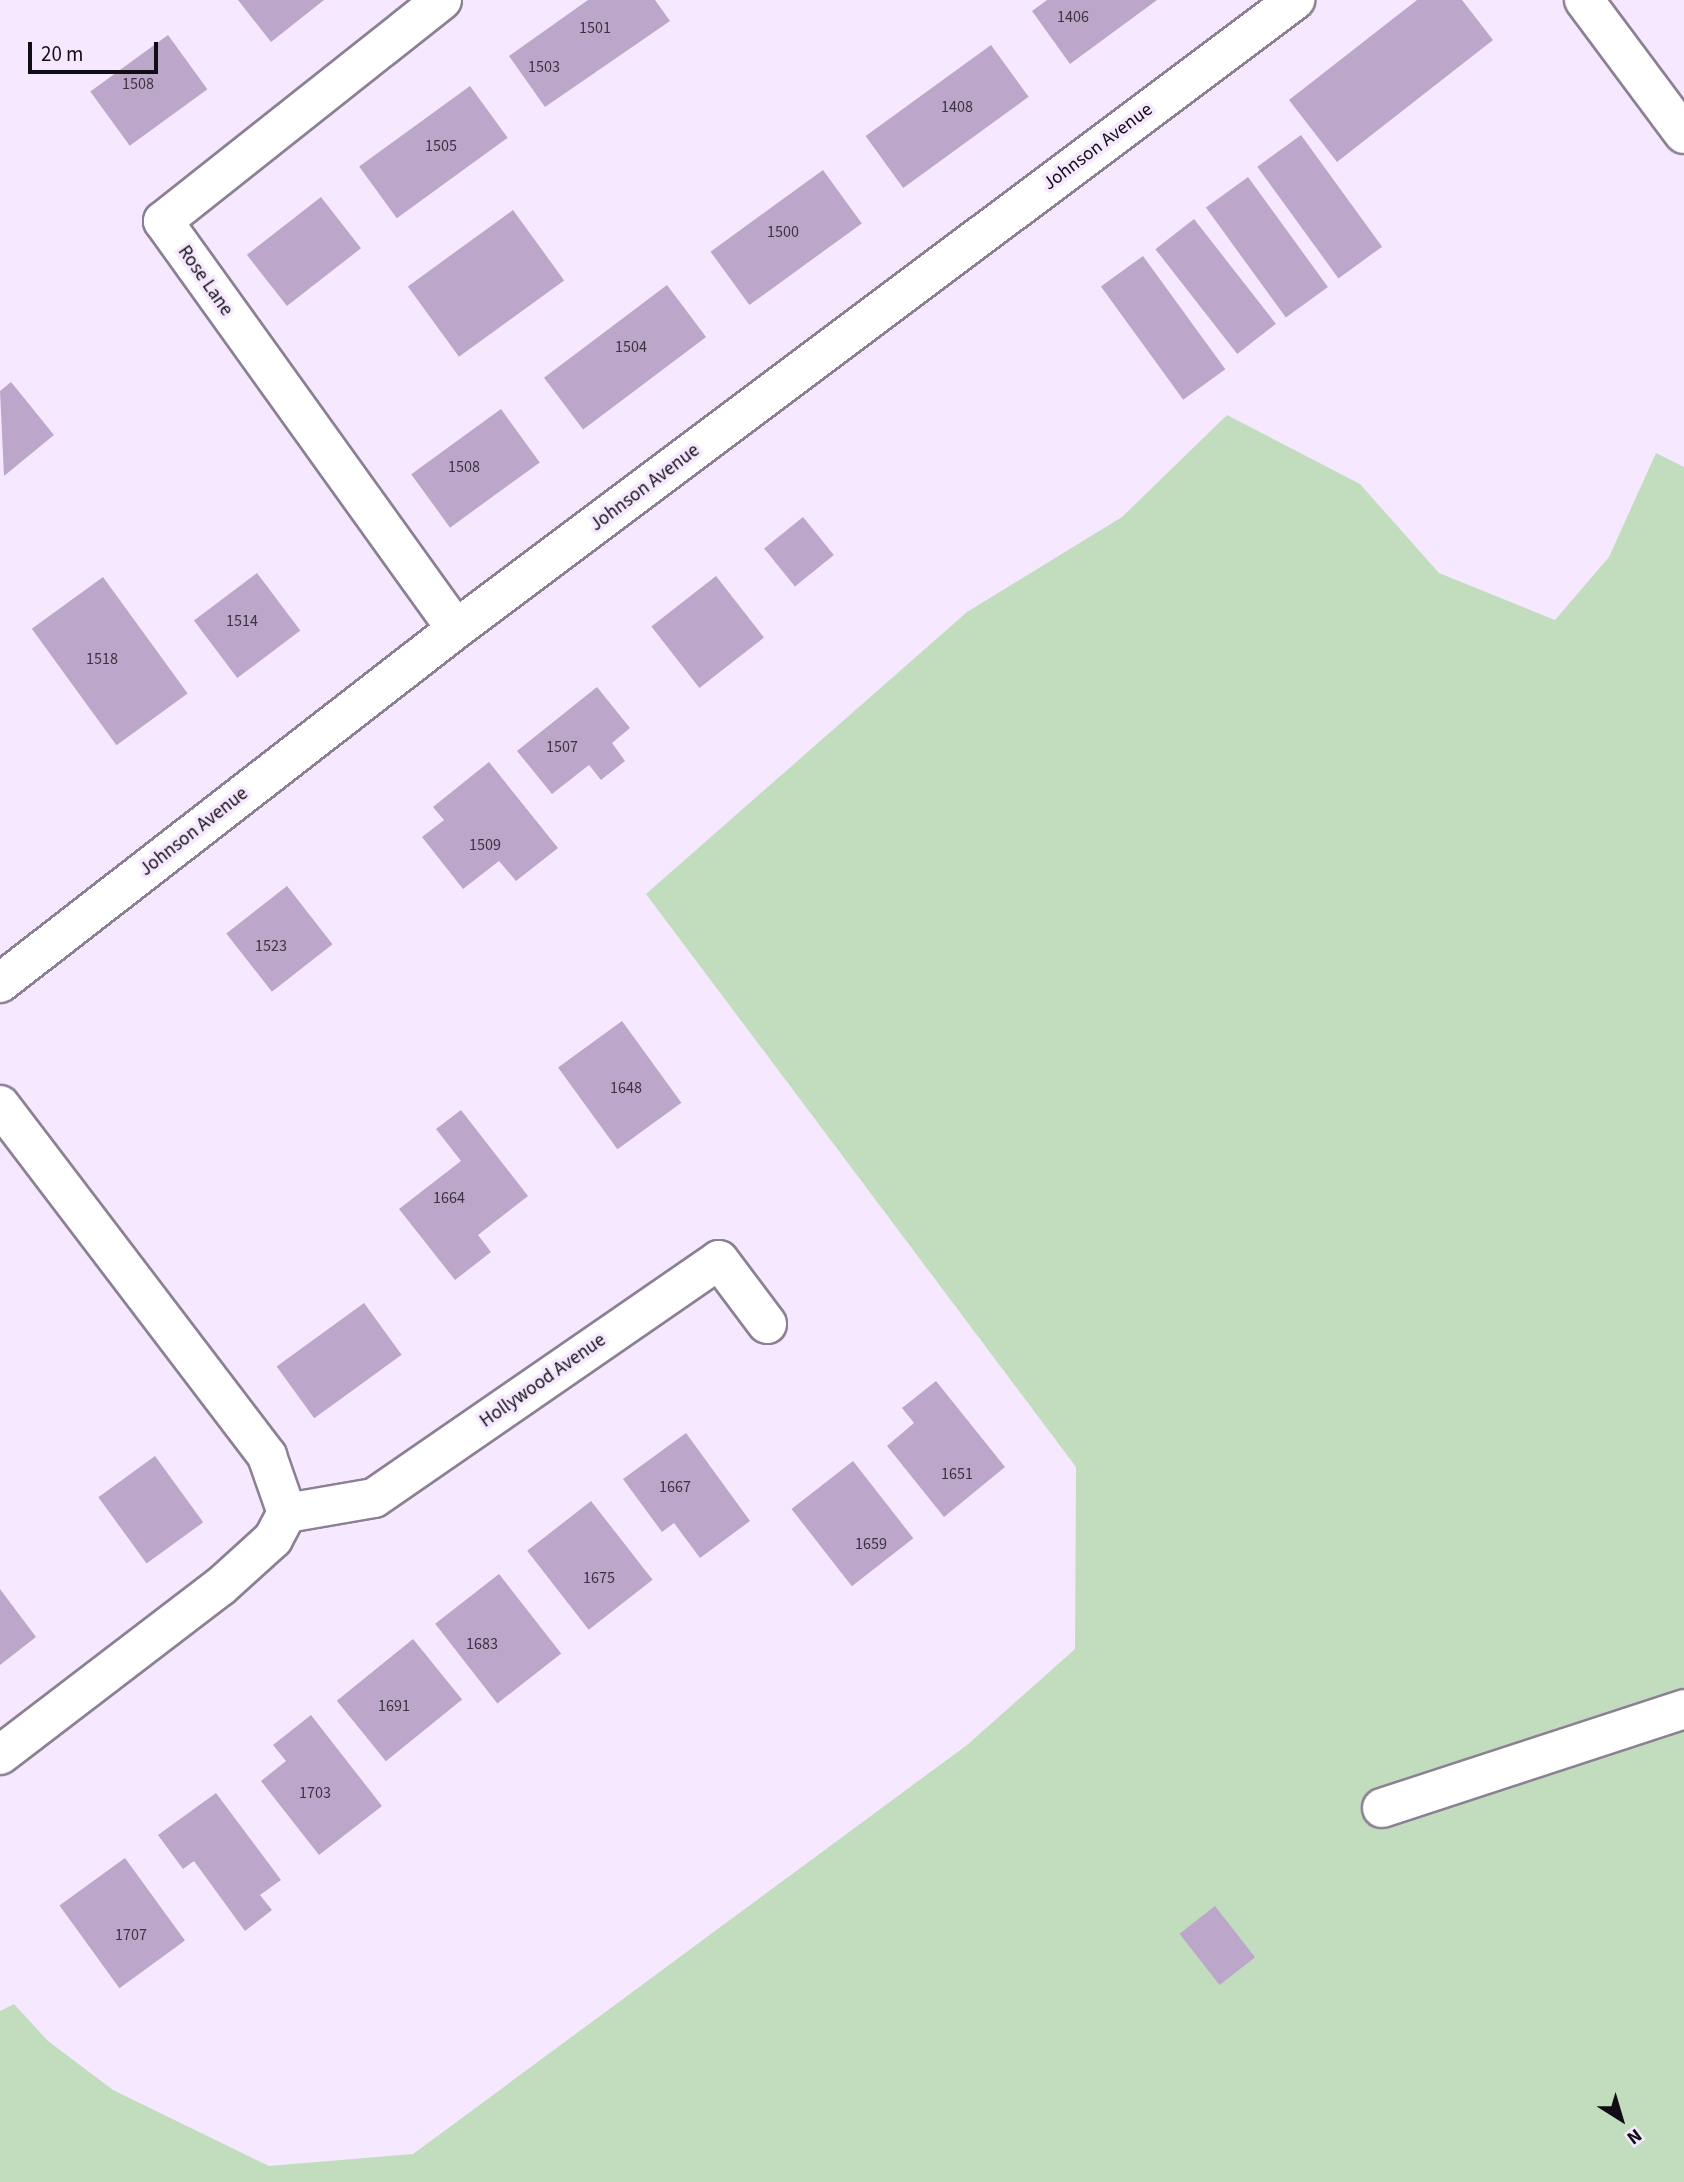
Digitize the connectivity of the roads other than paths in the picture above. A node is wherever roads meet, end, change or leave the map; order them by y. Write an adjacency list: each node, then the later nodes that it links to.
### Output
1 (442, 0): 5 (street, Rose Lane)
2 (1295, 0): 5 (street, Johnson Avenue)
3 (1584, 0): 4 (street)
4 (1684, 134)
5 (456, 629): 6 (street, Johnson Avenue)
6 (0, 983)
7 (0, 1105): 9 (street)
8 (767, 1324): 9 (street, Hollywood Avenue)
9 (287, 1513): 11 (street)
10 (1684, 1709): 12 (street)
11 (0, 1755)
12 (1382, 1808)

